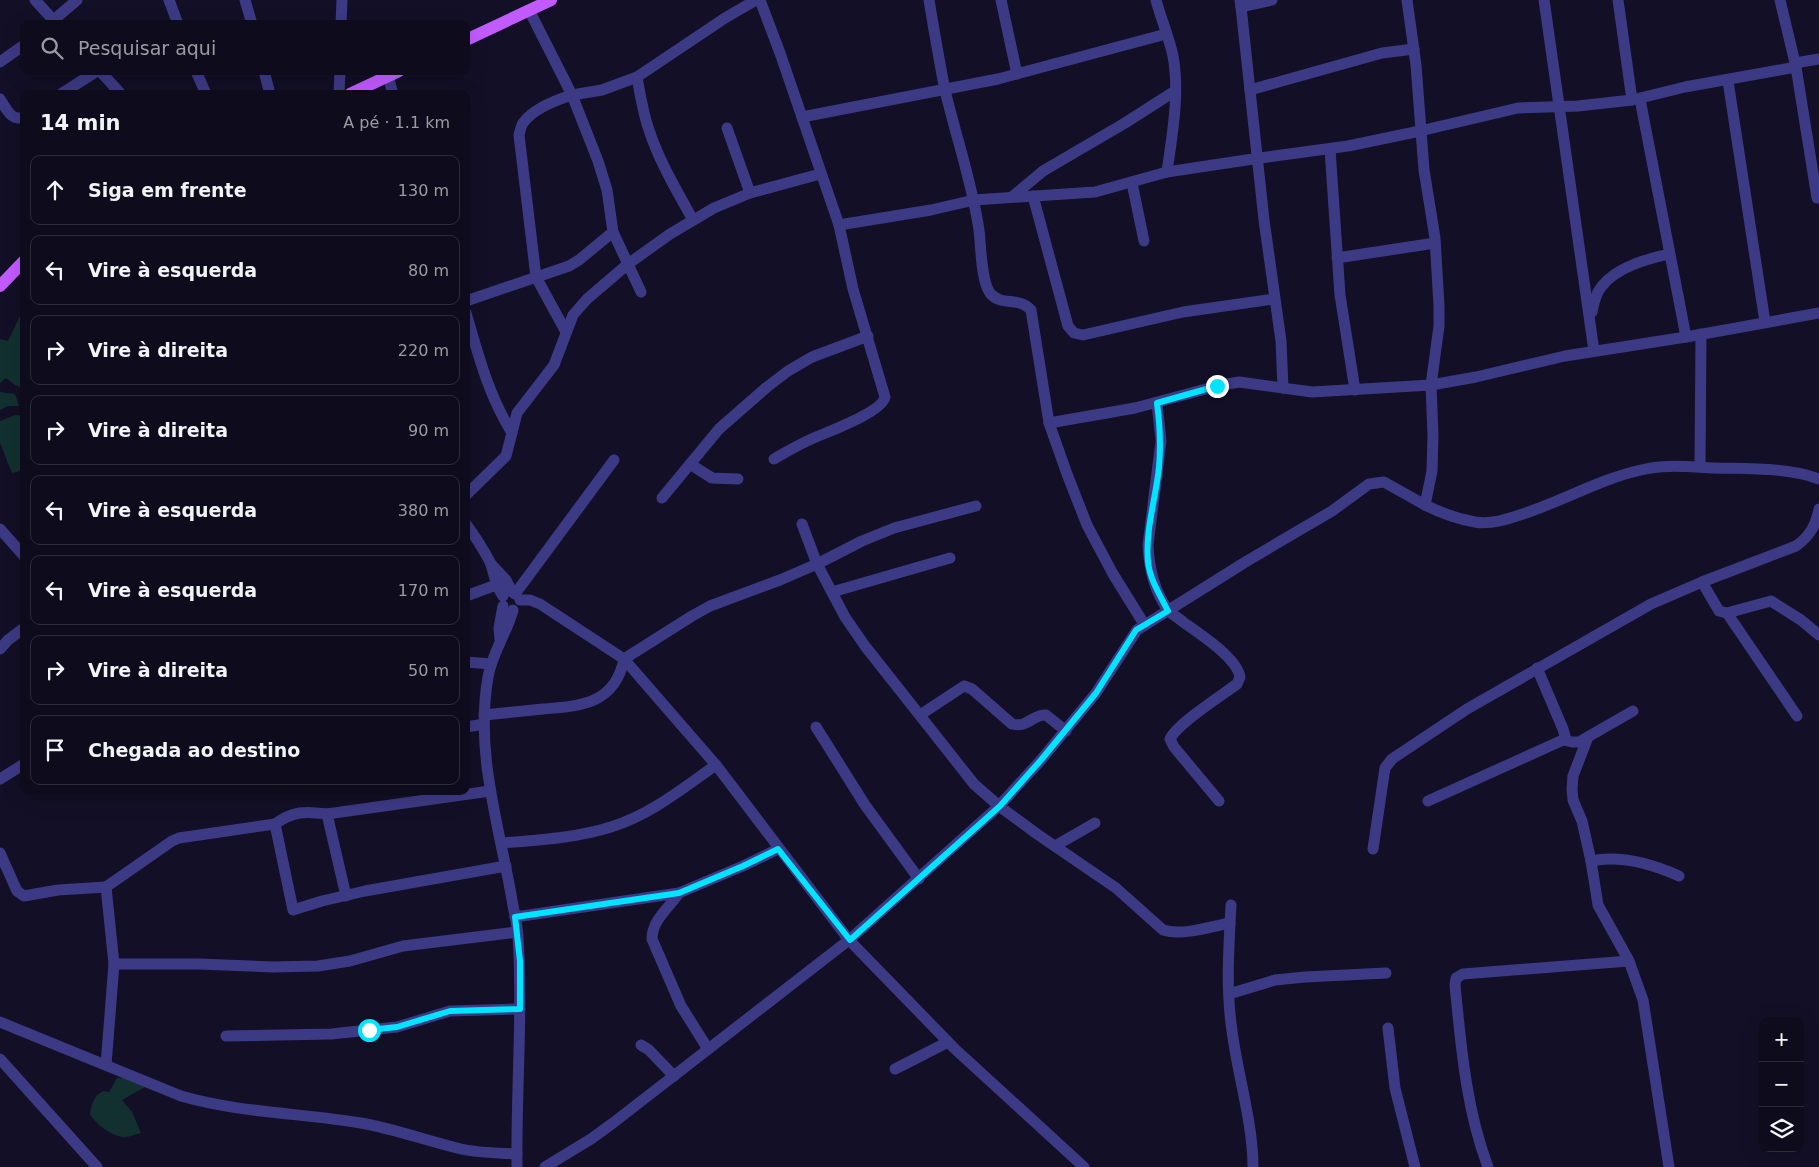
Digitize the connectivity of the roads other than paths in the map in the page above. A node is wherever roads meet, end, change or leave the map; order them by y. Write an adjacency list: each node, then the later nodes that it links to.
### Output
1 (35, 0): 19 (street)
2 (77, 0): 20 (street)
3 (169, 0): 21 (street)
4 (245, 0): 22 (street)
5 (342, 0): 23 (street)
6 (551, 0): 18 (main road)
7 (756, 0): 39 (street)
8 (760, 0): 55 (street)
9 (929, 0): 48 (street)
10 (1002, 0): 31 (street)
11 (1156, 0): 24 (street)
12 (1272, 0): 17 (street)
13 (1407, 0): 27 (street)
14 (1544, 0): 54 (street)
15 (1618, 0): 53 (street)
16 (1780, 0): 30 (street)
17 (1241, 4): 49 (street)
18 (529, 10): 25 (main road); 51 (street)
19 (51, 20)
20 (55, 20)
21 (176, 20)
22 (251, 20)
23 (341, 20)
24 (1166, 34): 31 (street); 50 (street)
25 (470, 38)
26 (20, 48): 29 (street)
27 (1414, 49): 49 (street); 58 (street)
28 (1819, 59): 30 (street)
29 (0, 62)
30 (1796, 65): 40 (street); 67 (street)
31 (1017, 74): 48 (street)
32 (92, 75): 41 (street)
33 (103, 75): 42 (street)
34 (198, 75): 43 (street)
35 (265, 75): 44 (street)
36 (340, 75): 45 (street)
37 (391, 75): 46 (main road)
38 (393, 75): 47 (street)
39 (637, 77): 51 (street); 69 (street)
40 (1728, 81): 53 (street); 85 (street)
41 (68, 90)
42 (117, 90)
43 (204, 90)
44 (269, 90)
45 (339, 90)
46 (359, 90)
47 (393, 90)
48 (946, 90): 55 (street); 68 (street)
49 (1250, 90): 60 (street)
50 (1175, 91): 61 (street); 66 (street)
51 (572, 95): 71 (street); 78 (street)
52 (0, 99): 56 (street)
53 (1636, 99): 54 (street); 74 (street)
54 (1560, 107): 58 (street); 84 (street)
55 (802, 117): 62 (street)
56 (20, 118)
57 (727, 128): 64 (street)
58 (1420, 131): 59 (street); 73 (street)
59 (1330, 149): 60 (street); 75 (street)
60 (1258, 158): 61 (street); 81 (street)
61 (1167, 172): 63 (street)
62 (820, 174): 64 (street); 70 (street)
63 (1132, 183): 65 (street); 72 (street)
64 (750, 193): 69 (street)
65 (1033, 196): 66 (street); 81 (street)
66 (1012, 197): 68 (street)
67 (1817, 198)
68 (974, 200): 70 (street); 96 (street)
69 (693, 220): 76 (street)
70 (838, 225): 89 (street)
71 (613, 232): 76 (street); 78 (street)
72 (1144, 241)
73 (1435, 243): 75 (street); 92 (street)
74 (1670, 254): 84 (street); 90 (street)
75 (1337, 258): 94 (street)
76 (628, 264): 80 (street); 87 (street)
77 (20, 265): 79 (main road)
78 (536, 277): 82 (street); 87 (street)
79 (0, 286)
80 (641, 292)
81 (1274, 299): 93 (street)
82 (470, 300)
83 (1819, 313): 85 (street)
84 (1590, 319): 91 (street)
85 (1766, 322): 88 (street)
86 (470, 326): 97 (street)
87 (566, 332): 97 (street)
88 (1701, 334): 90 (street); 101 (street)
89 (868, 336): 98 (street); 100 (street)
90 (1686, 337): 91 (street)
91 (1594, 351): 92 (street)
92 (1431, 385): 94 (street); 106 (street)
93 (1284, 388): 94 (street); 95 (street)
94 (1355, 390)
95 (1157, 403): 96 (street); 121 (street)
96 (1050, 423): 123 (street)
97 (512, 433): 104 (street)
98 (774, 459)
99 (614, 460): 120 (street)
100 (690, 464): 102 (street); 105 (street)
101 (1700, 467): 103 (street); 106 (street)
102 (738, 479)
103 (1819, 479)
104 (470, 491)
105 (662, 498)
106 (1424, 505): 121 (street)
107 (976, 506): 115 (street)
108 (1819, 509): 116 (street)
109 (802, 524): 115 (street)
110 (0, 529): 112 (street)
111 (470, 529): 114 (street)
112 (20, 552)
113 (950, 558): 118 (street)
114 (491, 564): 117 (street); 120 (street)
115 (817, 564): 118 (street); 127 (street)
116 (1702, 582): 122 (street); 130 (street)
117 (496, 586): 119 (street); 120 (street)
118 (832, 592): 132 (street)
119 (470, 595)
120 (511, 600): 127 (street); 129 (street)
121 (1168, 611): 123 (street); 146 (street)
122 (1727, 613): 125 (street); 133 (street)
123 (1144, 624): 137 (street)
124 (20, 630): 126 (street)
125 (1819, 635)
126 (3, 640)
127 (624, 659): 134 (street); 140 (street)
128 (470, 662): 129 (street)
129 (491, 664): 134 (street)
130 (1537, 668): 139 (street); 155 (street)
131 (1633, 711): 138 (street)
132 (920, 715): 137 (street); 148 (street)
133 (1798, 716)
134 (484, 719): 135 (street); 143 (street)
135 (470, 725)
136 (816, 727): 160 (street)
137 (1066, 731): 148 (street)
138 (1588, 737): 139 (street); 157 (street)
139 (1563, 740): 147 (street)
140 (716, 765): 152 (street); 154 (street)
141 (20, 766): 142 (street)
142 (0, 779)
143 (490, 791): 144 (street); 152 (street)
144 (470, 794)
145 (462, 795): 149 (street)
146 (1219, 801)
147 (1428, 801)
148 (1000, 806): 153 (street); 160 (street)
149 (327, 814): 151 (street); 163 (street)
150 (1095, 823): 153 (street)
151 (275, 824): 161 (street); 163 (street)
152 (502, 843): 158 (street)
153 (1055, 846): 166 (street)
154 (778, 849): 162 (street); 168 (street)
155 (1372, 849)
156 (0, 853): 161 (street)
157 (1591, 860): 159 (street); 169 (street)
158 (506, 866): 163 (street); 165 (street)
159 (1679, 876)
160 (919, 879): 168 (street)
161 (106, 887): 170 (street)
162 (679, 893): 165 (street); 179 (street)
163 (346, 896)
164 (1231, 905): 166 (street)
165 (515, 917): 167 (street)
166 (1230, 923): 172 (street)
167 (517, 932): 170 (street); 173 (street)
168 (850, 940): 177 (street); 179 (street)
169 (1629, 961): 191 (street); 192 (street)
170 (114, 964): 181 (street)
171 (1386, 973): 172 (street)
172 (1229, 994): 189 (street)
173 (520, 1009): 176 (street); 184 (street)
174 (0, 1022): 181 (street)
175 (1388, 1028): 190 (street)
176 (226, 1036)
177 (948, 1042): 182 (street); 188 (street)
178 (641, 1045): 183 (street)
179 (708, 1049): 183 (street)
180 (0, 1059): 185 (street)
181 (106, 1065): 184 (street)
182 (895, 1069)
183 (674, 1076): 187 (street)
184 (517, 1154): 186 (street)
185 (97, 1167)
186 (518, 1167)
187 (545, 1167)
188 (1084, 1167)
189 (1253, 1167)
190 (1415, 1167)
191 (1488, 1167)
192 (1669, 1167)

